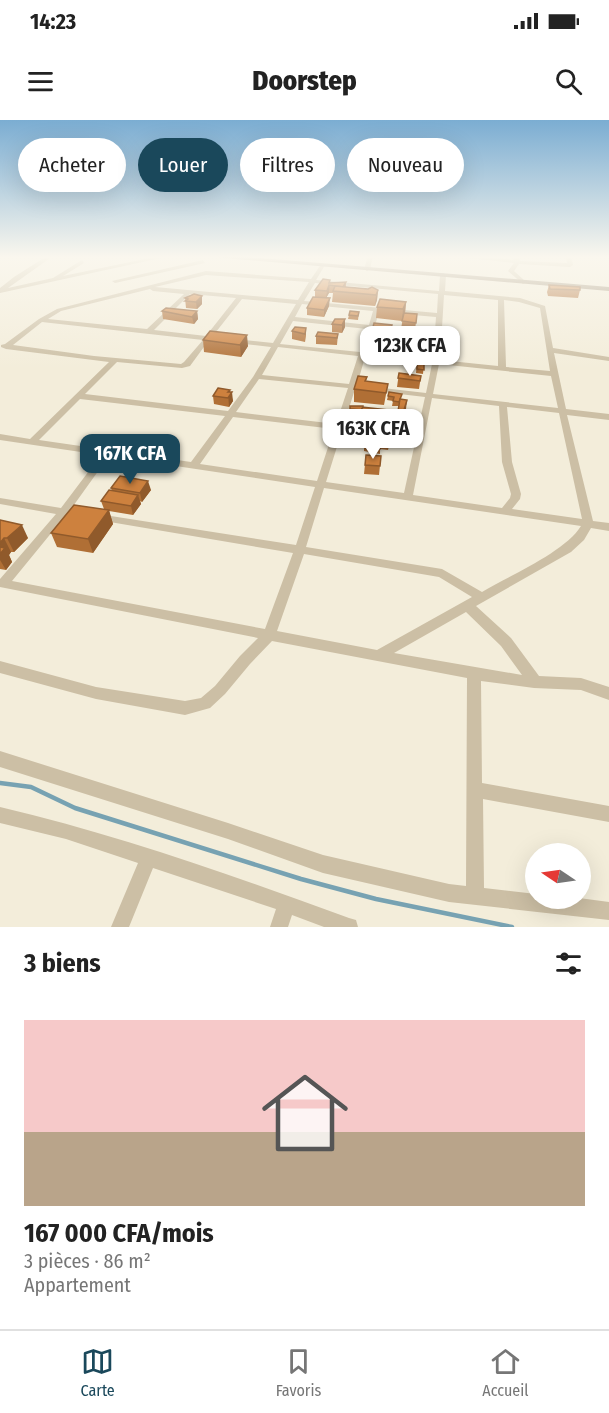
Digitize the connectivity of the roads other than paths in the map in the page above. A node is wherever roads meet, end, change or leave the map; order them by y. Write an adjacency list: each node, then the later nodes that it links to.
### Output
1 (188, 293): 16 (street)
2 (121, 294): 14 (street)
3 (197, 294): 8 (street)
4 (305, 294): 10 (street)
5 (385, 294): 11 (street)
6 (440, 294): 12 (street)
7 (457, 294): 9 (street)
8 (240, 297): 10 (street); 17 (street)
9 (501, 298): 22 (street); 27 (street)
10 (301, 302): 11 (street); 13 (street)
11 (378, 309): 12 (street); 15 (street)
12 (438, 315): 26 (street)
13 (291, 319): 15 (street); 20 (street)
14 (41, 320): 16 (street); 21 (street)
15 (372, 327): 23 (street)
16 (148, 332): 17 (street)
17 (209, 338): 18 (street); 25 (street)
18 (220, 339)
19 (231, 340): 20 (street)
20 (276, 345): 23 (street); 29 (street)
21 (3, 346): 25 (street)
22 (551, 350): 24 (street); 28 (street)
23 (361, 354): 26 (street); 30 (street)
24 (609, 359)
25 (115, 360): 32 (street)
26 (436, 362): 27 (street); 31 (street)
27 (502, 368): 28 (street)
28 (554, 374): 34 (street)
29 (257, 377): 30 (street); 35 (street)
30 (350, 387): 31 (street); 37 (street)
31 (428, 395): 33 (street); 43 (street)
32 (78, 396): 35 (street); 39 (street)
33 (503, 405): 34 (street); 45 (street)
34 (563, 412): 36 (street); 47 (street)
35 (230, 414): 37 (street); 41 (street)
36 (609, 417)
37 (338, 427): 42 (street)
38 (0, 437): 39 (street)
39 (32, 442): 40 (street)
40 (107, 453): 41 (street); 46 (street)
41 (195, 464): 42 (street)
42 (321, 484): 43 (street); 49 (street)
43 (408, 496): 45 (street)
44 (0, 501): 46 (street)
45 (506, 510): 47 (street)
46 (64, 511): 49 (street); 50 (street)
47 (588, 524): 48 (street); 51 (street)
48 (609, 527)
49 (300, 549): 51 (street); 53 (street)
50 (2, 583): 53 (street)
51 (481, 597): 52 (street)
52 (468, 605): 54 (street); 57 (street)
53 (268, 636): 54 (street); 55 (street)
54 (378, 656): 56 (street)
55 (0, 667)
56 (474, 674): 57 (street); 60 (street)
57 (535, 682): 58 (street)
58 (609, 693)
59 (0, 759): 64 (street)
60 (476, 790): 61 (street); 64 (street)
61 (609, 814)
62 (0, 815): 63 (street)
63 (148, 859): 65 (street); 67 (street)
64 (475, 897): 66 (street)
65 (287, 904): 68 (street); 69 (street)
66 (609, 911)
67 (120, 927)
68 (279, 927)
69 (349, 927)

